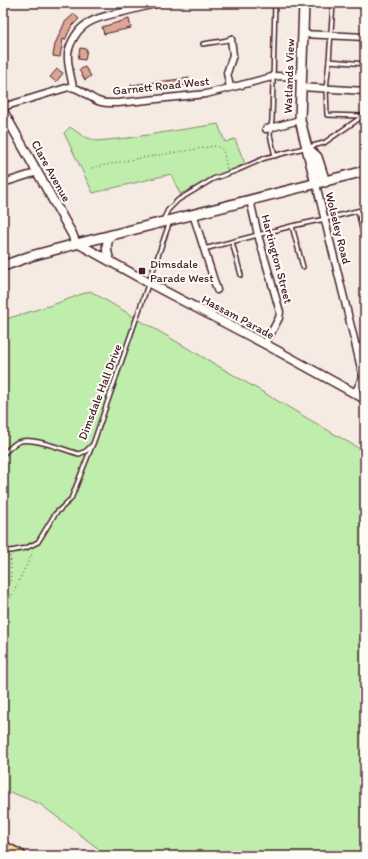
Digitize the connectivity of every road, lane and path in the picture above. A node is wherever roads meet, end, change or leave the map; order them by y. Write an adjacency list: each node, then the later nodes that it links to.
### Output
1 (159, 3): 5 (street)
2 (276, 3): 14 (lane)
3 (304, 3): 6 (main road, Watlands View)
4 (333, 3): 7 (lane)
5 (137, 6): 15 (street)
6 (303, 34): 7 (street); 13 (main road, Watlands View)
7 (330, 35): 8 (street); 11 (lane)
8 (365, 37)
9 (231, 39): 10 (lane); 16 (street)
10 (203, 44)
11 (329, 61): 12 (lane); 18 (lane)
12 (365, 64)
13 (302, 76): 14 (street, Garnett Road West); 17 (main road, Watlands View)
14 (273, 77): 16 (street, Garnett Road West); 24 (lane)
15 (73, 87): 16 (street, Garnett Road West); 20 (street)
16 (230, 87)
17 (301, 87): 18 (street); 23 (main road, Watlands View)
18 (326, 89): 19 (street); 22 (lane)
19 (365, 91)
20 (3, 107)
21 (3, 110): 28 (street, Clare Avenue)
22 (364, 116): 25 (lane, Dimsdale Hall Drive)
23 (300, 120): 24 (street); 25 (main road, Watlands View)
24 (268, 128): 26 (lane)
25 (307, 148): 26 (lane, Dimsdale Hall Drive); 31 (main road, Watlands View); 33 (main road, Watlands View)
26 (275, 156): 30 (lane, Dimsdale Hall Drive)
27 (92, 168): 30 (path)
28 (38, 172): 32 (street); 45 (street, Clare Avenue)
29 (365, 172): 31 (main road)
30 (228, 174): 39 (lane, Dimsdale Hall Drive)
31 (326, 182): 33 (main road)
32 (3, 183)
33 (316, 184): 34 (main road); 38 (street, Wolseley Road)
34 (250, 200): 37 (main road); 41 (street, Hartington Street)
35 (365, 209): 36 (lane)
36 (358, 211): 38 (lane); 44 (lane)
37 (193, 214): 39 (main road); 46 (street)
38 (325, 220): 40 (lane); 54 (street, Wolseley Road)
39 (166, 221): 42 (main road); 51 (lane, Dimsdale Hall Drive)
40 (292, 226): 41 (lane); 49 (lane)
41 (258, 235): 43 (lane); 53 (street, Hartington Street)
42 (110, 236): 45 (main road); 47 (street)
43 (232, 242): 46 (lane); 50 (lane)
44 (365, 242)
45 (77, 244): 47 (street, Hassam Parade); 48 (main road)
46 (204, 249): 52 (street)
47 (110, 261): 51 (street, Hassam Parade)
48 (3, 266)
49 (303, 267)
50 (241, 275)
51 (150, 283): 53 (street, Hassam Parade); 58 (lane, Dimsdale Hall Drive)
52 (217, 290)
53 (264, 344): 56 (street, Hassam Parade)
54 (356, 347): 55 (street); 56 (street, Wolseley Road)
55 (365, 347)
56 (355, 393): 57 (street, Hassam Parade)
57 (365, 399)
58 (93, 444): 59 (lane, Dimsdale Hall Drive); 60 (lane)
59 (3, 454)
60 (38, 542): 61 (lane); 64 (path)
61 (3, 550)
62 (10, 555): 63 (path)
63 (3, 595)
64 (3, 613)
65 (3, 847): 66 (highway)
66 (20, 856)

